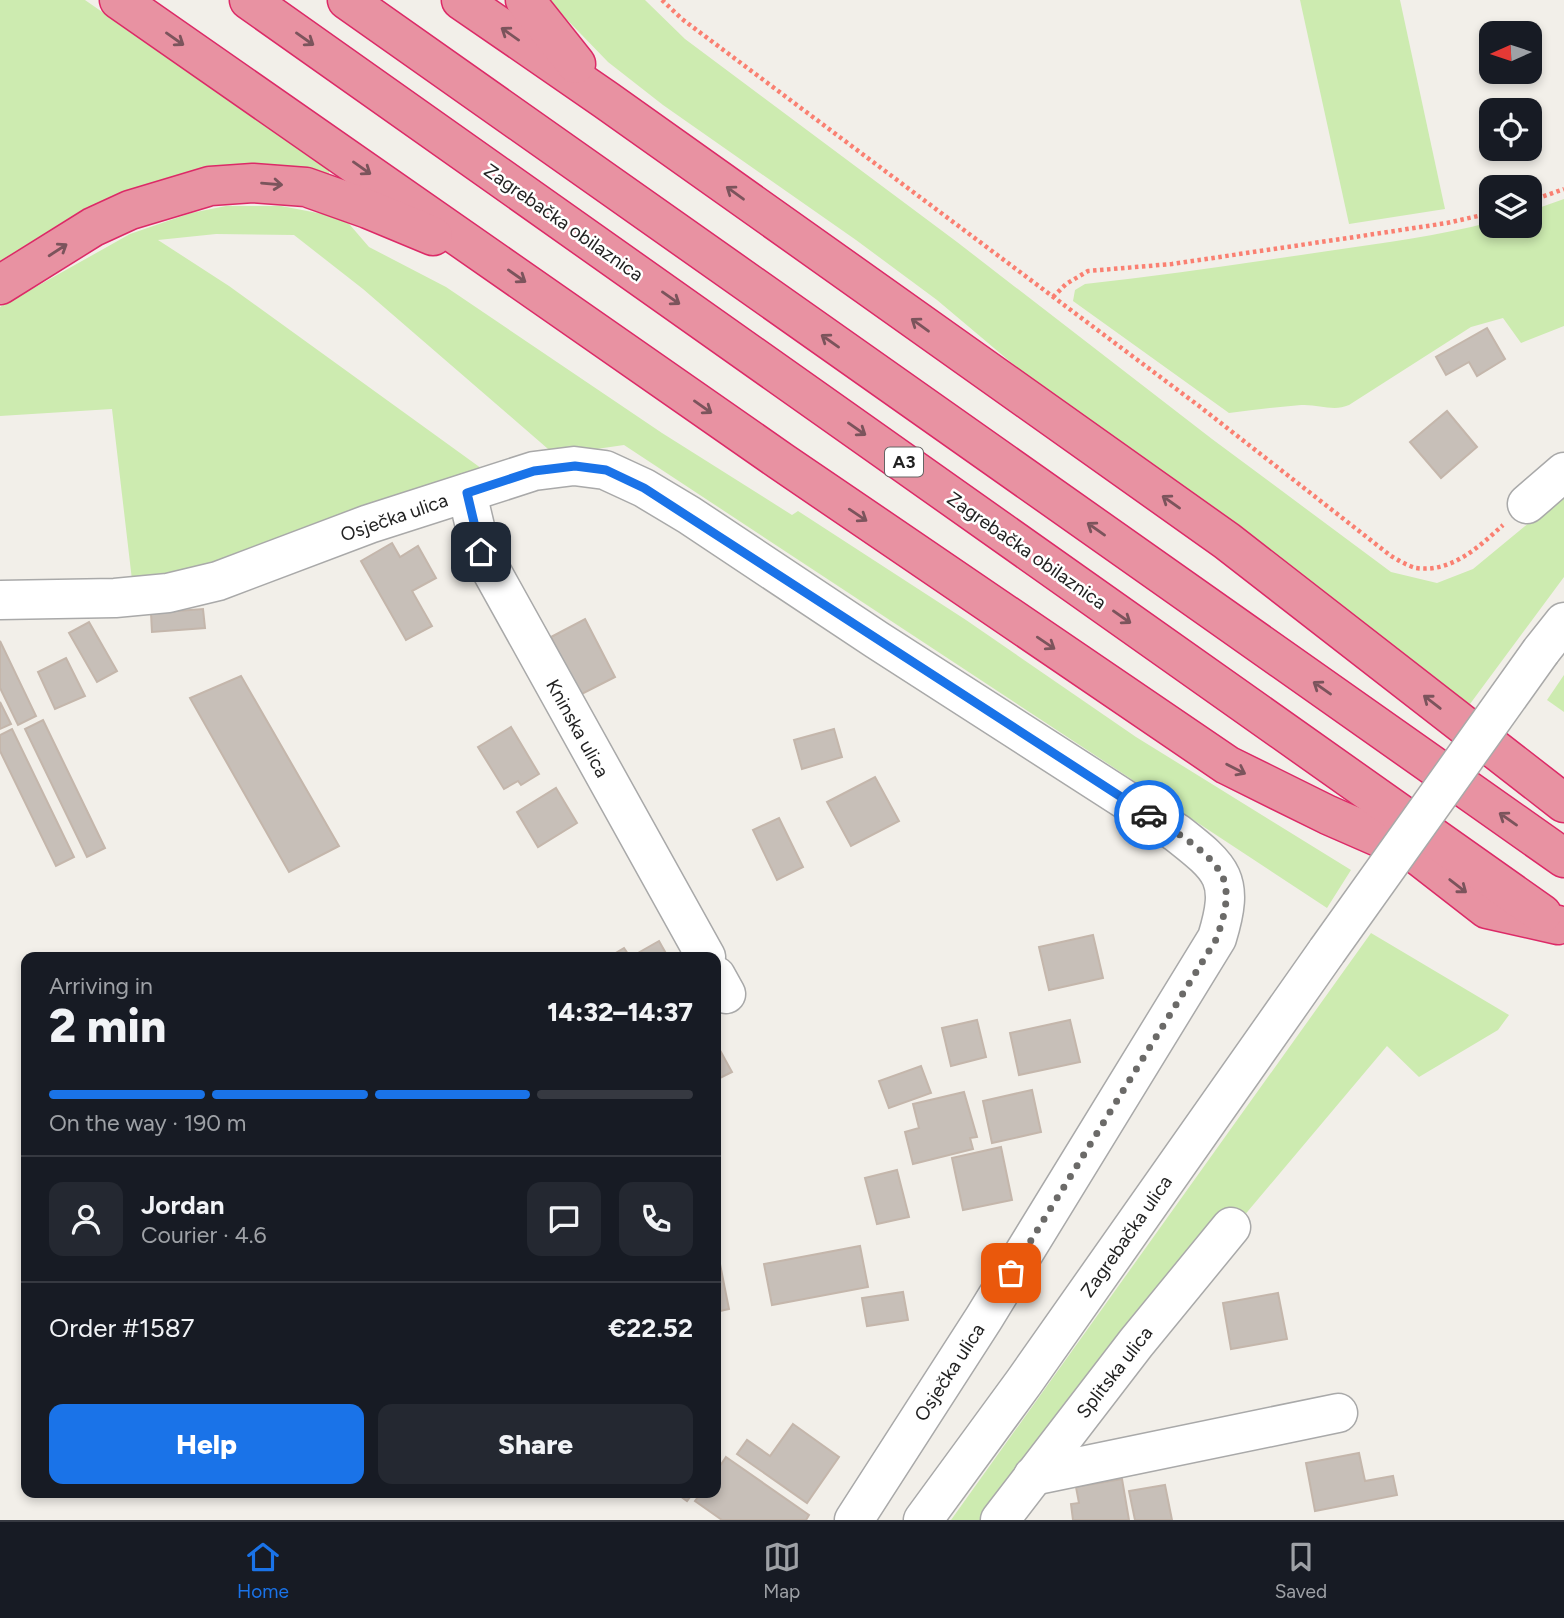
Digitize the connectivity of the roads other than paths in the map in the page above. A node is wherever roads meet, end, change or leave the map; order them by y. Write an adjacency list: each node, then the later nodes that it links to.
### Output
1 (119, 0): 7 (highway, one-way to 7)
2 (249, 0): 16 (highway, Zagrebačka obilaznica / A3, one-way to 16)
3 (347, 0): 15 (highway, one-way to 3)
4 (461, 0): 6 (highway, one-way to 4)
5 (525, 0): 6 (highway)
6 (606, 100): 14 (highway, one-way to 6)
7 (461, 237): 8 (highway, one-way to 7); 16 (highway, one-way to 16)
8 (0, 285)
9 (1564, 472): 11 (street)
10 (467, 493): 12 (street, Osječka ulica); 17 (street, Kninska ulica); 21 (street, Osječka ulica)
11 (1527, 504)
12 (0, 600)
13 (1553, 637): 22 (street, Zagrebačka ulica, bridge)
14 (1564, 803)
15 (1564, 859)
16 (1561, 927)
17 (702, 952)
18 (1231, 1227): 20 (street, Splitska ulica)
19 (1338, 1413): 20 (street)
20 (1033, 1476): 23 (street, Splitska ulica)
21 (854, 1520)
22 (923, 1520)
23 (1000, 1520)

